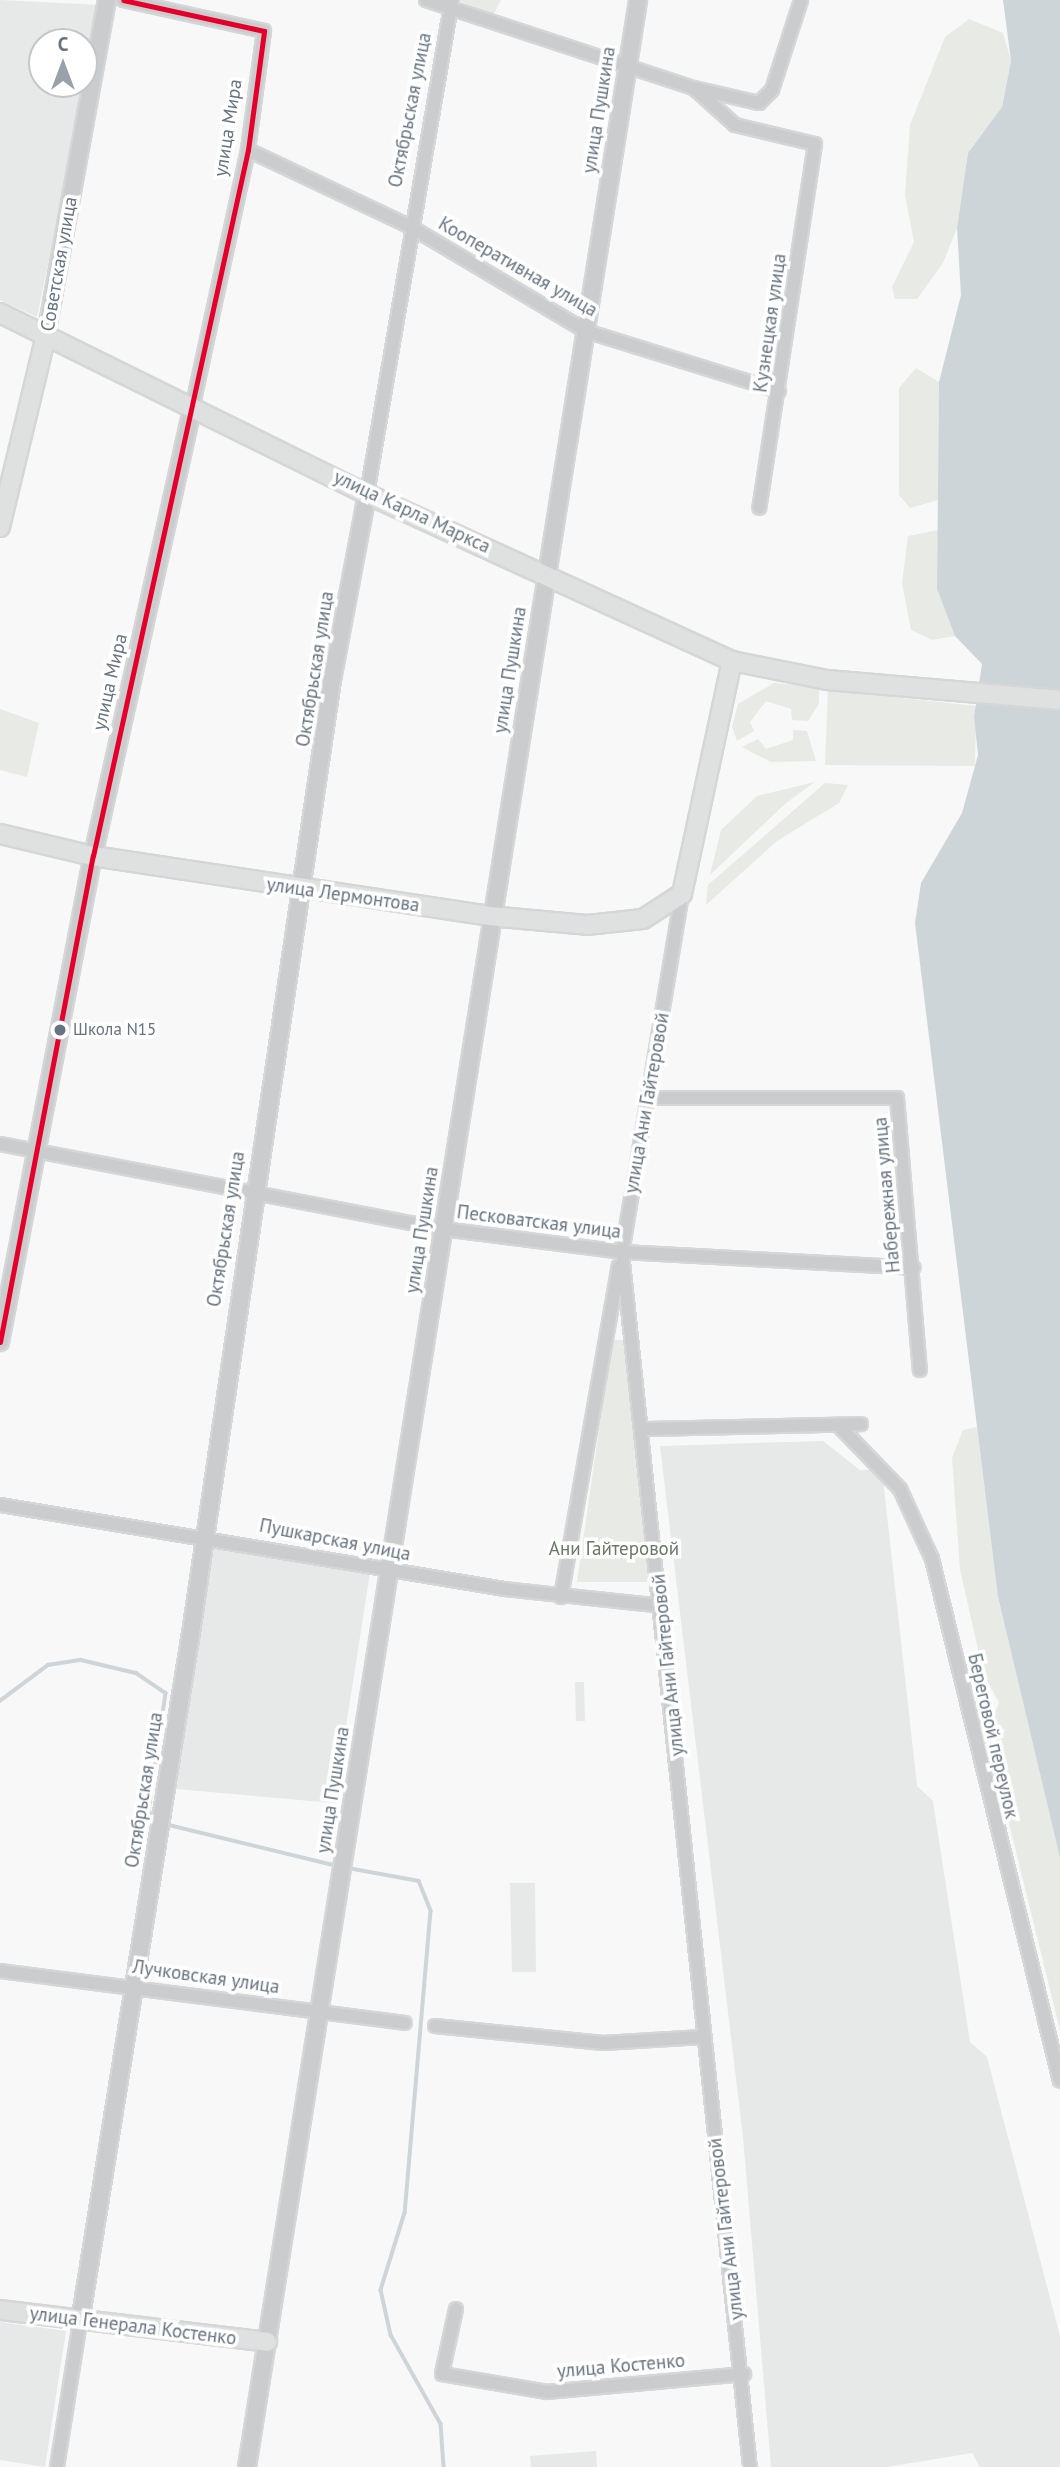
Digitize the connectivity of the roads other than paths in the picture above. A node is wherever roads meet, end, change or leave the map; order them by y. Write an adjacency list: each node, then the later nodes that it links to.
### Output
1 (107, 0): 13 (street, Советская улица)
2 (124, 0): 9 (street, улица Мира)
3 (426, 0): 6 (street)
4 (638, 0): 7 (street, улица Пушкина)
5 (801, 0): 8 (street)
6 (451, 4): 7 (street); 10 (street, Октябрьская улица)
7 (628, 66): 8 (street); 12 (street, улица Пушкина)
8 (694, 88): 14 (street, Кузнецкая улица)
9 (247, 150): 10 (street, Кооперативная улица); 15 (street, улица Мира)
10 (409, 226): 12 (street, Кооперативная улица); 16 (street, Октябрьская улица)
11 (0, 313): 13 (main road, улица Карла Маркса)
12 (586, 331): 14 (street, Кооперативная улица); 19 (street, улица Пушкина)
13 (46, 335): 15 (main road, улица Карла Маркса); 18 (main road, Советская улица)
14 (779, 391): 17 (street, Кузнецкая улица)
15 (193, 405): 16 (main road, улица Карла Маркса); 23 (street, улица Мира)
16 (368, 494): 19 (main road, улица Карла Маркса); 24 (street, Октябрьская улица)
17 (759, 508)
18 (0, 527)
19 (547, 573): 20 (main road, улица Карла Маркса); 26 (street, улица Пушкина)
20 (733, 662): 21 (main road, улица Карла Маркса); 25 (main road, улица Ани Гайтеровой)
21 (1060, 700)
22 (0, 834): 23 (main road, улица Лермонтова)
23 (93, 856): 24 (main road, улица Лермонтова); 29 (street, улица Мира)
24 (300, 890): 26 (main road, улица Лермонтова); 30 (street, Октябрьская улица)
25 (682, 894): 26 (main road, улица Лермонтова); 27 (street, улица Ани Гайтеровой)
26 (493, 916): 31 (street, улица Пушкина)
27 (648, 1098): 32 (street, улица Ани Гайтеровой); 33 (street, Набережная улица)
28 (0, 1144): 29 (street, Песковатская улица)
29 (38, 1154): 30 (street, Песковатская улица); 34 (street, улица Мира)
30 (251, 1197): 31 (street, Песковатская улица); 40 (street, Октябрьская улица)
31 (443, 1229): 32 (street, Песковатская улица); 41 (street, улица Пушкина)
32 (622, 1252): 33 (street, Песковатская улица); 38 (street, улица Ани Гайтеровой); 42 (street)
33 (914, 1268): 35 (street, Набережная улица)
34 (0, 1342)
35 (920, 1370)
36 (861, 1424): 37 (street)
37 (838, 1425): 38 (street); 50 (street, Береговой переулок)
38 (643, 1429): 43 (street, улица Ани Гайтеровой)
39 (0, 1505): 40 (street, Пушкарская улица)
40 (201, 1534): 41 (street, Пушкарская улица); 45 (street, Октябрьская улица)
41 (389, 1570): 42 (street, Пушкарская улица); 46 (street, улица Пушкина)
42 (561, 1597): 43 (street, Пушкарская улица)
43 (663, 1606): 49 (street, улица Ани Гайтеровой)
44 (0, 1971): 45 (street, Лучковская улица)
45 (134, 1985): 46 (street, Лучковская улица); 53 (street, Октябрьская улица)
46 (319, 2013): 47 (street, Лучковская улица); 54 (street, улица Пушкина)
47 (405, 2023)
48 (435, 2026): 49 (street)
49 (703, 2037): 55 (street, улица Ани Гайтеровой)
50 (1060, 2081)
51 (456, 2309): 55 (street, улица Костенко)
52 (0, 2310): 53 (main road, улица Генерала Костенко)
53 (80, 2322): 54 (main road, улица Генерала Костенко); 56 (street, Октябрьская улица)
54 (267, 2342): 57 (street, улица Пушкина)
55 (744, 2374): 58 (street, улица Ани Гайтеровой)
56 (57, 2467)
57 (247, 2467)
58 (750, 2467)

